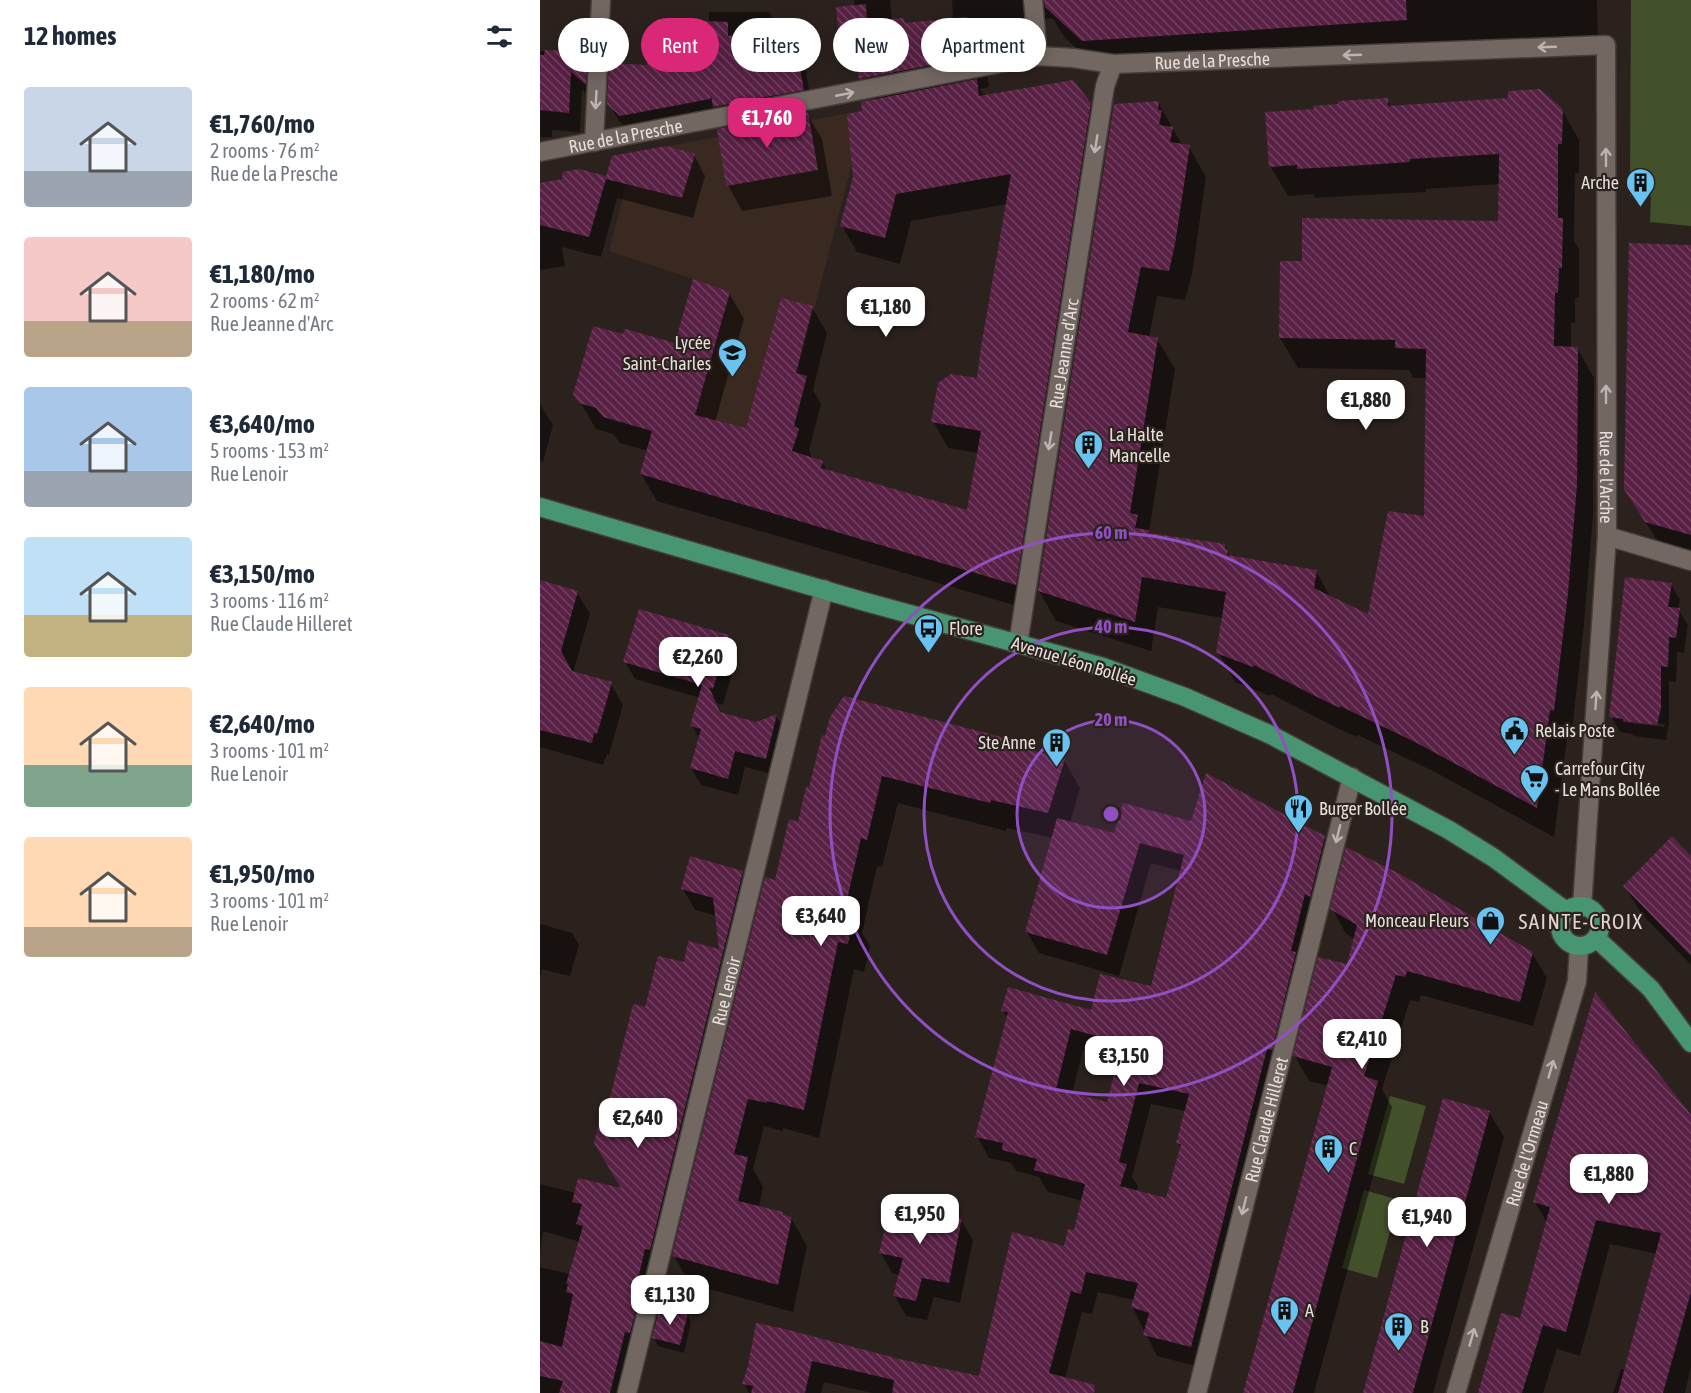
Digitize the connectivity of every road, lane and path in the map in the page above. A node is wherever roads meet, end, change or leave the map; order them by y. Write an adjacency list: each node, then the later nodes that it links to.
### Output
1 (601, 0): 8 (street, one-way to 8)
2 (1033, 0): 3 (street)
3 (1035, 18)
4 (1605, 45): 6 (street, Rue de la Presche, one-way to 6); 11 (street, Rue de l'Arche, one-way to 4)
5 (1046, 56): 6 (street, Rue de la Presche)
6 (1113, 64): 14 (street, Rue Jeanne d'Arc, one-way to 14)
7 (955, 72): 8 (street, Rue de la Presche, one-way to 7)
8 (594, 142): 9 (street, Rue de la Presche)
9 (540, 152)
10 (540, 507): 13 (main road, Avenue Léon Bollée)
11 (1606, 536): 12 (street); 16 (street, Rue de l'Arche, one-way to 11)
12 (1691, 561)
13 (824, 589): 14 (main road, Avenue Léon Bollée); 20 (street, Rue Lenoir)
14 (1018, 644): 15 (main road, Avenue Léon Bollée)
15 (1352, 777): 16 (main road, Avenue Léon Bollée); 21 (street, Rue Claude Hilleret, one-way to 21)
16 (1574, 909): 17 (main road, Avenue Léon Bollée); 18 (main road)
17 (1596, 938): 18 (main road); 19 (main road)
18 (1579, 946): 22 (street, Rue de l'Ormeau, one-way to 18)
19 (1691, 1043)
20 (627, 1393)
21 (1197, 1393)
22 (1456, 1393)

